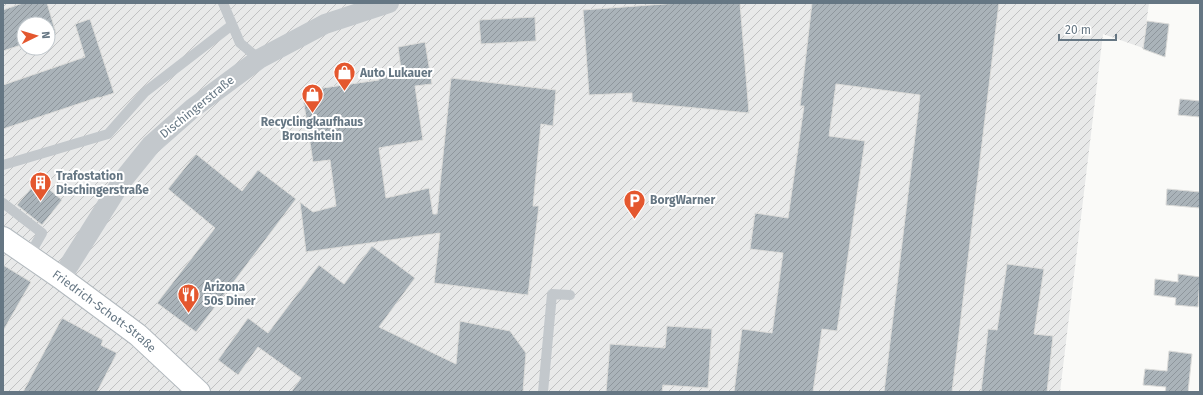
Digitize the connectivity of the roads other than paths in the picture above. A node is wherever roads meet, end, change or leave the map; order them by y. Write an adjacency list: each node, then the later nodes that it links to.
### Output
1 (223, 3): 3 (lane)
2 (382, 4): 4 (street, Dischingerstraße)
3 (232, 25): 4 (lane); 5 (lane)
4 (259, 59): 9 (street, Dischingerstraße)
5 (3, 165)
6 (3, 203): 8 (lane)
7 (3, 238): 8 (street, Friedrich-Schott-Straße)
8 (29, 256): 9 (street, Friedrich-Schott-Straße)
9 (61, 278): 11 (street, Friedrich-Schott-Straße)
10 (570, 295): 12 (lane)
11 (198, 392)
12 (543, 392)

